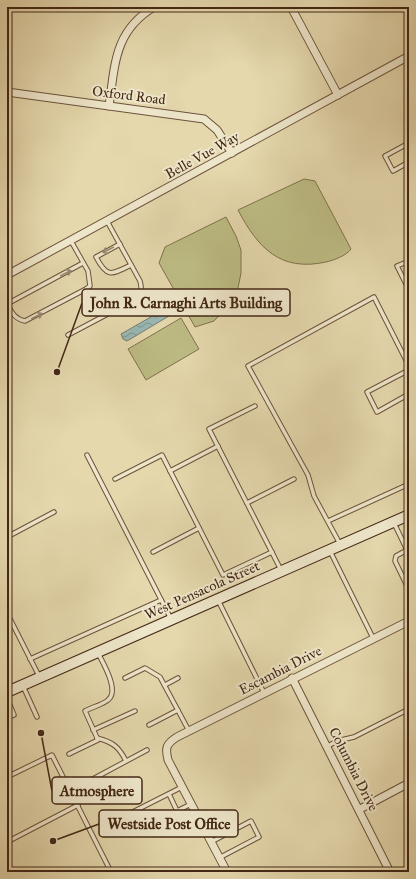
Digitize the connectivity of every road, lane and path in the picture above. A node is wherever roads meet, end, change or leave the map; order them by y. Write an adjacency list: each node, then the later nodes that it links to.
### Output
1 (154, 7): 6 (street)
2 (291, 7): 5 (street)
3 (409, 56): 5 (street, Belle Vue Way)
4 (7, 92): 6 (street, Oxford Road)
5 (338, 95): 8 (street, Belle Vue Way)
6 (109, 106): 8 (street, Oxford Road)
7 (409, 142): 9 (lane)
8 (232, 153): 10 (street, Belle Vue Way)
9 (409, 162)
10 (107, 221): 11 (street, Belle Vue Way); 12 (lane)
11 (71, 241): 14 (lane); 16 (street, Belle Vue Way)
12 (120, 244): 15 (lane); 15 (lane, one-way to 15)
13 (409, 261): 17 (lane)
14 (84, 263): 18 (lane, one-way to 14); 18 (lane, one-way to 14)
15 (131, 265): 19 (lane)
16 (7, 275)
17 (409, 290)
18 (7, 304)
19 (68, 335)
20 (409, 366): 33 (lane)
21 (409, 370): 22 (lane)
22 (409, 394)
23 (255, 406): 24 (lane)
24 (218, 446): 26 (lane); 30 (lane)
25 (87, 454): 45 (lane)
26 (170, 471): 27 (lane); 35 (lane)
27 (115, 479)
28 (294, 479): 30 (lane)
29 (409, 484): 33 (lane)
30 (247, 503): 41 (lane)
31 (54, 512): 36 (lane)
32 (409, 515): 34 (main road, West Pensacola Street)
33 (328, 521): 37 (lane)
34 (393, 522): 37 (main road, West Pensacola Street); 38 (lane)
35 (199, 528): 40 (lane); 41 (lane)
36 (7, 537)
37 (341, 545): 39 (main road, West Pensacola Street)
38 (408, 549): 43 (lane)
39 (330, 550): 42 (main road, West Pensacola Street); 49 (lane)
40 (153, 552)
41 (272, 552): 42 (lane)
42 (282, 571): 44 (main road, West Pensacola Street)
43 (409, 590)
44 (217, 599): 47 (main road, West Pensacola Street); 59 (lane)
45 (161, 600): 47 (lane); 51 (lane)
46 (7, 613): 51 (lane)
47 (171, 620): 50 (main road, West Pensacola Street)
48 (409, 621): 49 (street, Escambia Drive)
49 (373, 638): 55 (street, Escambia Drive)
50 (98, 652): 52 (main road, West Pensacola Street); 67 (lane)
51 (30, 659): 52 (lane)
52 (40, 678): 56 (main road, West Pensacola Street)
53 (125, 678): 57 (lane)
54 (178, 678): 57 (lane)
55 (292, 678): 59 (street, Escambia Drive); 70 (street, Columbia Drive)
56 (23, 685): 58 (main road, West Pensacola Street); 64 (lane)
57 (165, 685): 62 (lane)
58 (7, 692)
59 (264, 693): 68 (street, Escambia Drive)
60 (7, 698): 65 (lane)
61 (409, 709): 70 (lane)
62 (178, 710): 66 (lane); 68 (lane)
63 (135, 711): 67 (lane)
64 (37, 717)
65 (7, 718)
66 (149, 725)
67 (93, 730): 69 (lane)
68 (189, 731): 77 (street, Escambia Drive)
69 (97, 738): 72 (lane); 73 (lane)
70 (328, 746): 81 (street, Columbia Drive)
71 (147, 750): 73 (lane)
72 (69, 754)
73 (126, 761): 75 (lane)
74 (7, 766): 80 (lane)
75 (91, 780)
76 (409, 783): 81 (street)
77 (182, 787): 78 (lane); 79 (street)
78 (168, 794): 79 (lane); 82 (lane)
79 (191, 804): 84 (street)
80 (78, 805): 83 (lane); 86 (lane)
81 (360, 809): 88 (street, Columbia Drive)
82 (113, 822)
83 (7, 842)
84 (211, 842): 85 (street); 85 (lane)
85 (219, 858): 87 (street)
86 (111, 872)
87 (226, 872)
88 (390, 872)

